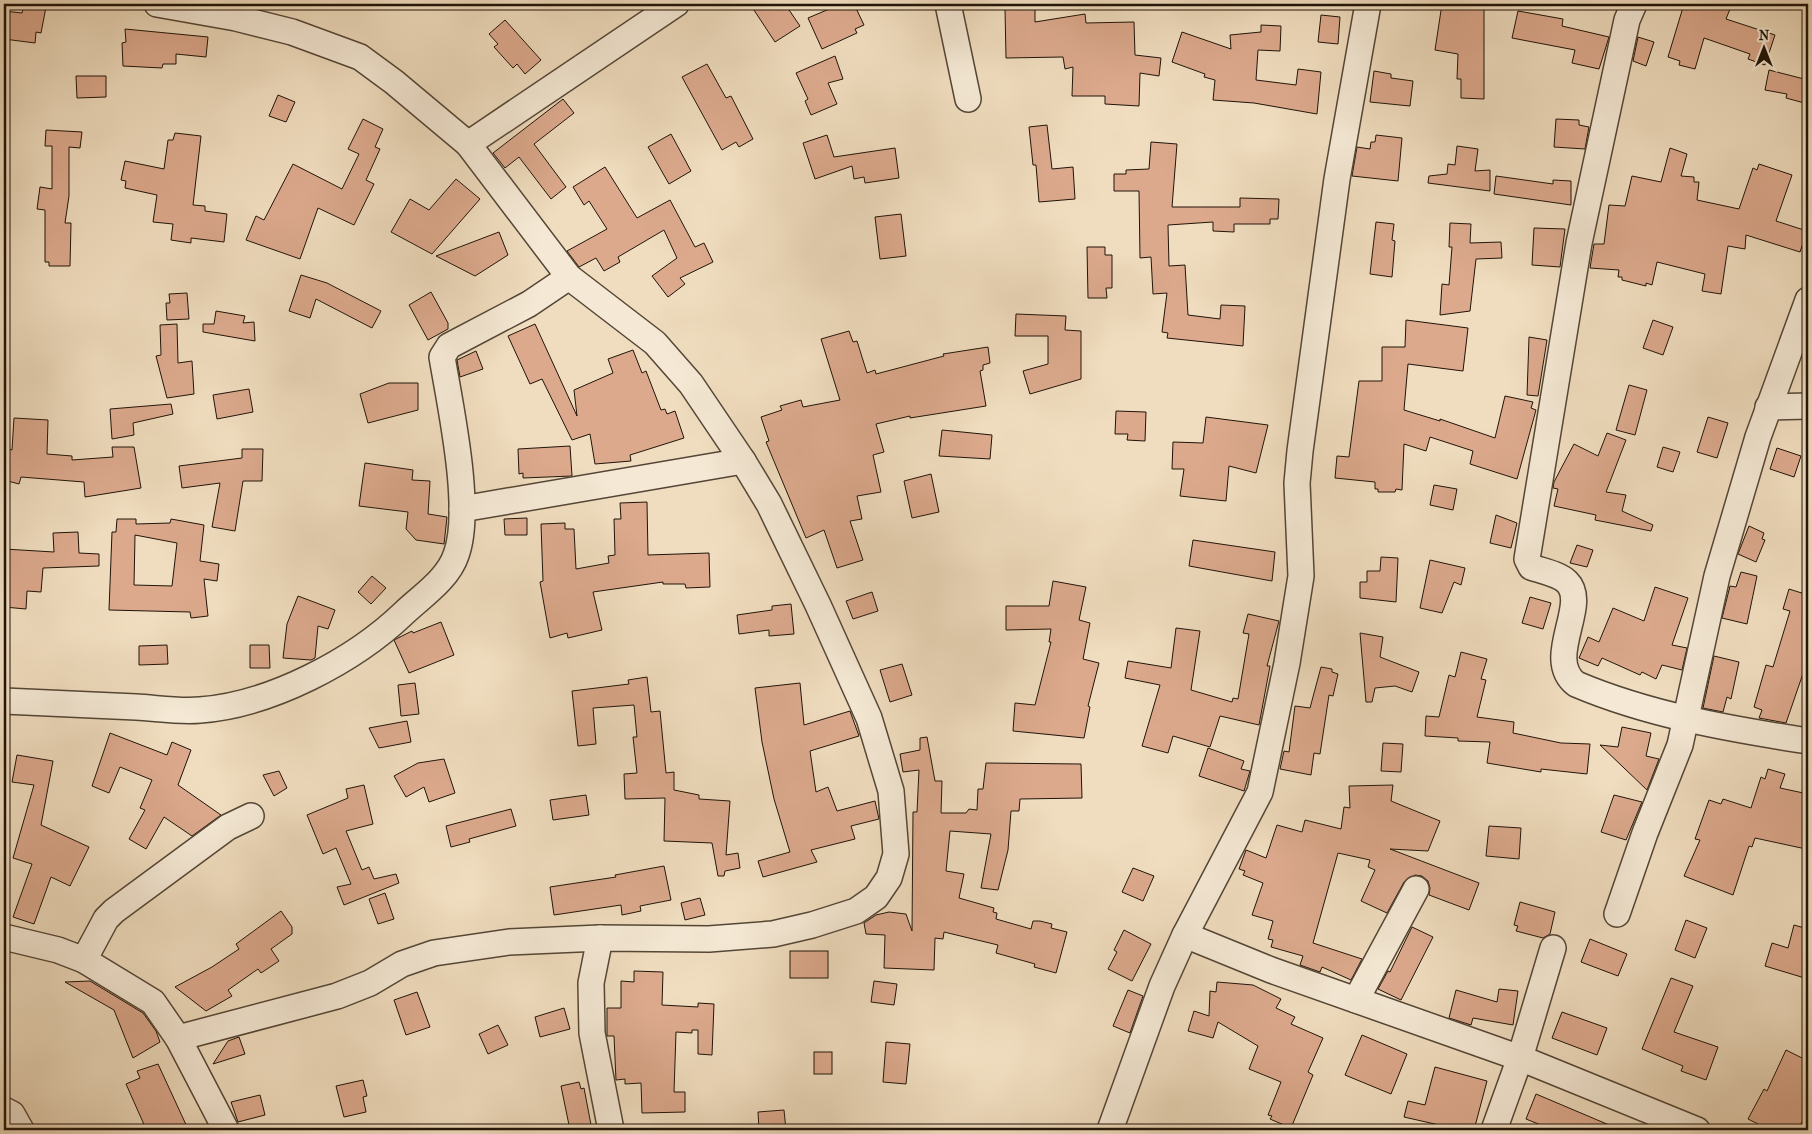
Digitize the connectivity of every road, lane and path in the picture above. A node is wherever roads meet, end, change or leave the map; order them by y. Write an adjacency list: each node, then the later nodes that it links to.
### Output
1 (157, 4): 7 (street)
2 (676, 4): 7 (street)
3 (948, 4): 6 (street)
4 (1368, 4): 20 (street)
5 (1634, 4): 15 (street)
6 (968, 99)
7 (468, 144): 8 (street)
8 (569, 277): 12 (street); 13 (street)
9 (1808, 300): 10 (street)
10 (1768, 406): 11 (street); 15 (street)
11 (1808, 406)
12 (743, 461): 13 (street); 22 (street)
13 (462, 509): 14 (street)
14 (4, 701)
15 (1687, 718): 16 (street); 19 (street)
16 (1808, 741)
17 (251, 816): 24 (street)
18 (1416, 889): 25 (street)
19 (1617, 914)
20 (1184, 935): 25 (street); 32 (street)
21 (4, 937): 24 (street)
22 (600, 938): 26 (street); 31 (street)
23 (1553, 948): 27 (street)
24 (84, 960): 26 (street)
25 (1356, 1000): 27 (street)
26 (178, 1038): 30 (street)
27 (1520, 1058): 33 (street); 34 (street)
28 (4, 1110): 29 (street)
29 (21, 1130)
30 (226, 1130)
31 (611, 1130)
32 (1110, 1130)
33 (1494, 1130)
34 (1697, 1130)

